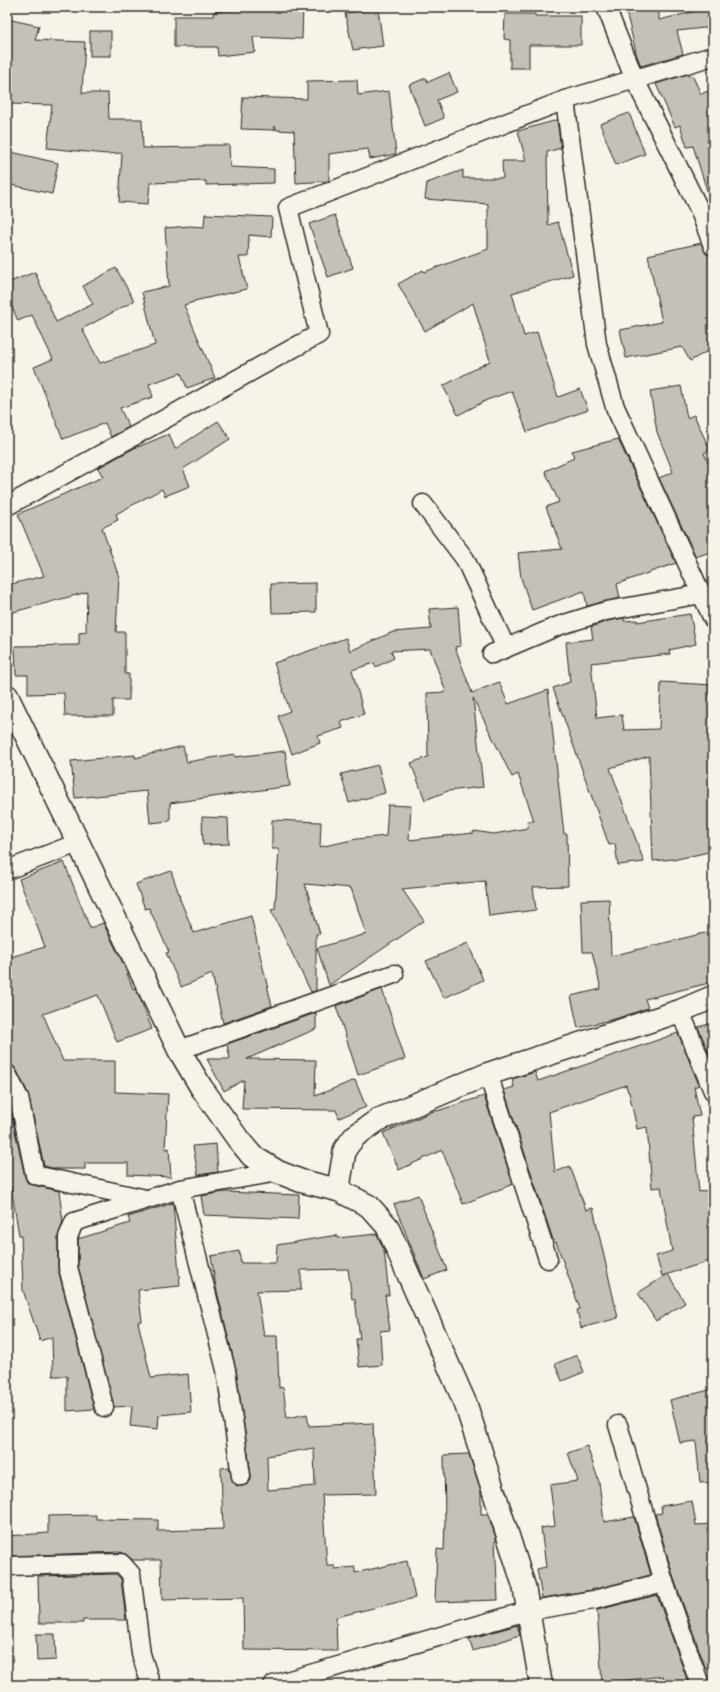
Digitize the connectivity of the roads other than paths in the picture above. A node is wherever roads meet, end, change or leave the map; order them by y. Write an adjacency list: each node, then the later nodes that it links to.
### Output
1 (606, 7): 3 (street)
2 (713, 56): 3 (street)
3 (635, 80): 4 (street); 5 (street)
4 (565, 100): 7 (street); 8 (street)
5 (713, 246)
6 (422, 504): 8 (street)
7 (7, 506)
8 (702, 594): 9 (street)
9 (712, 616)
10 (7, 696): 11 (main road)
11 (78, 843): 12 (street); 16 (main road)
12 (7, 870)
13 (394, 974): 16 (street)
14 (713, 996): 15 (main road)
15 (680, 1010): 18 (main road); 19 (street)
16 (179, 1050): 20 (main road)
17 (7, 1074): 23 (street)
18 (488, 1074): 22 (main road); 24 (street)
19 (713, 1091)
20 (278, 1172): 21 (street); 22 (main road)
21 (180, 1188): 23 (street); 27 (street)
22 (338, 1190): 30 (main road)
23 (146, 1199): 25 (street)
24 (548, 1259)
25 (104, 1407)
26 (618, 1425): 29 (street)
27 (241, 1476)
28 (7, 1566): 31 (street)
29 (664, 1582): 30 (street); 34 (street)
30 (527, 1611): 32 (street); 33 (main road)
31 (151, 1685)
32 (273, 1685)
33 (541, 1685)
34 (700, 1685)

